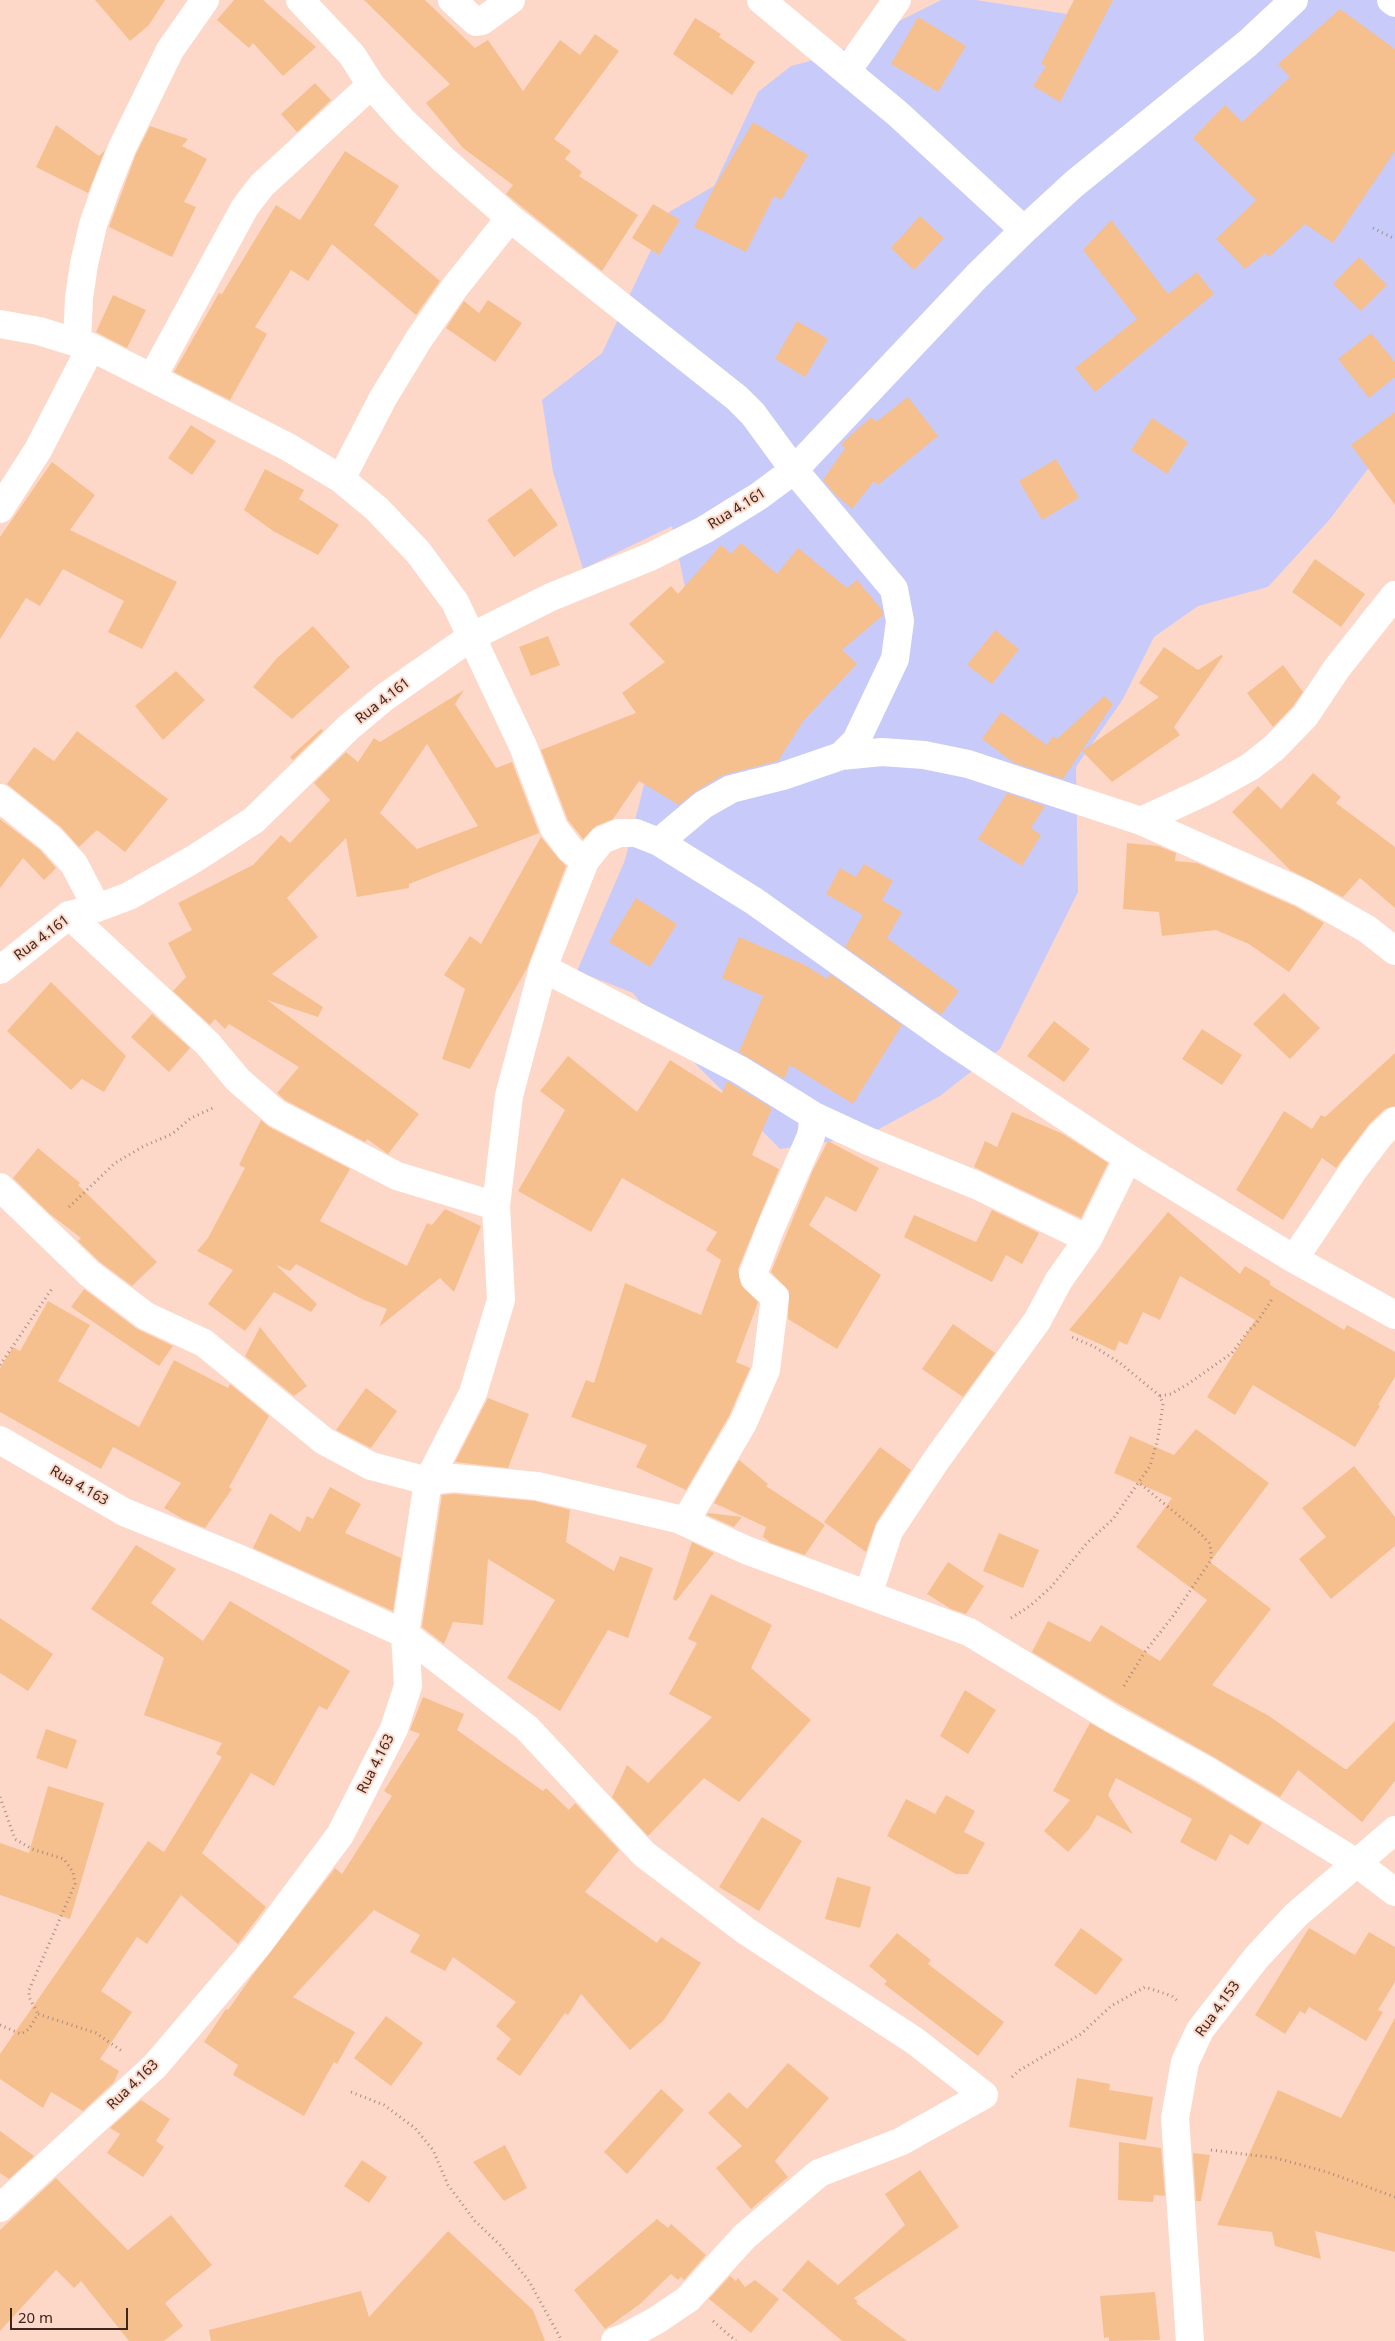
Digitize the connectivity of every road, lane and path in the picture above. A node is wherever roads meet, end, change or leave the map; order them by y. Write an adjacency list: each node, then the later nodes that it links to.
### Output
1 (204, 0): 17 (street)
2 (300, 0): 11 (street)
3 (452, 0): 4 (street)
4 (511, 0)
5 (761, 0): 10 (street)
6 (897, 0): 10 (street)
7 (1294, 0): 14 (street, Rua 4.161)
8 (1391, 0): 9 (street)
9 (1395, 3)
10 (848, 71): 14 (street)
11 (371, 85): 12 (street); 18 (street)
12 (510, 218): 19 (street); 20 (street)
13 (1373, 228): 15 (path)
14 (1024, 230): 19 (street, Rua 4.161)
15 (1395, 239)
16 (0, 324): 17 (street)
17 (84, 344): 18 (street); 21 (street)
18 (152, 378): 20 (street)
19 (794, 470): 23 (street, Rua 4.161); 24 (street)
20 (341, 479): 23 (street)
21 (0, 509)
22 (1395, 595): 26 (street)
23 (470, 637): 28 (street); 29 (street, Rua 4.161)
24 (841, 756): 26 (street); 27 (street)
25 (0, 798): 29 (street)
26 (1141, 821): 31 (street)
27 (659, 842): 28 (street); 37 (street)
28 (586, 861): 32 (street)
29 (97, 908): 30 (street, Rua 4.161)
30 (69, 915): 33 (street, Rua 4.161); 34 (street)
31 (1395, 952)
32 (543, 968): 35 (street); 39 (street)
33 (0, 970)
34 (238, 1080): 39 (street); 40 (path)
35 (814, 1116): 41 (street); 52 (street)
36 (1395, 1121): 43 (street)
37 (1128, 1158): 41 (street); 43 (street)
38 (0, 1187): 40 (street)
39 (496, 1206): 50 (street)
40 (46, 1232): 42 (street)
41 (1088, 1239): 46 (street)
42 (74, 1258): 47 (path); 50 (street)
43 (1294, 1259): 45 (street)
44 (1272, 1299): 48 (path)
45 (1395, 1315)
46 (1037, 1321): 48 (path); 53 (street)
47 (0, 1365)
48 (1160, 1396): 51 (path)
49 (0, 1440): 54 (street, Rua 4.163)
50 (428, 1481): 52 (street); 54 (street)
51 (1138, 1482): 55 (path); 56 (path)
52 (685, 1522): 53 (street)
53 (868, 1595): 55 (street)
54 (405, 1634): 64 (street, Rua 4.163); 66 (street)
55 (984, 1640): 56 (street)
56 (1114, 1719): 59 (street)
57 (0, 1797): 61 (path)
58 (1395, 1830): 59 (street, Rua 4.153)
59 (1358, 1864): 60 (street); 63 (street, Rua 4.153)
60 (1395, 1892)
61 (38, 2014): 62 (path); 64 (path)
62 (0, 2025)
63 (1200, 2030): 66 (path); 67 (street, Rua 4.153)
64 (155, 2066): 69 (street, Rua 4.163)
65 (351, 2092): 70 (path)
66 (984, 2095): 71 (street)
67 (1178, 2152): 68 (path); 72 (street, Rua 4.153)
68 (1395, 2197)
69 (0, 2208)
70 (562, 2341)
71 (616, 2341)
72 (1190, 2341)

